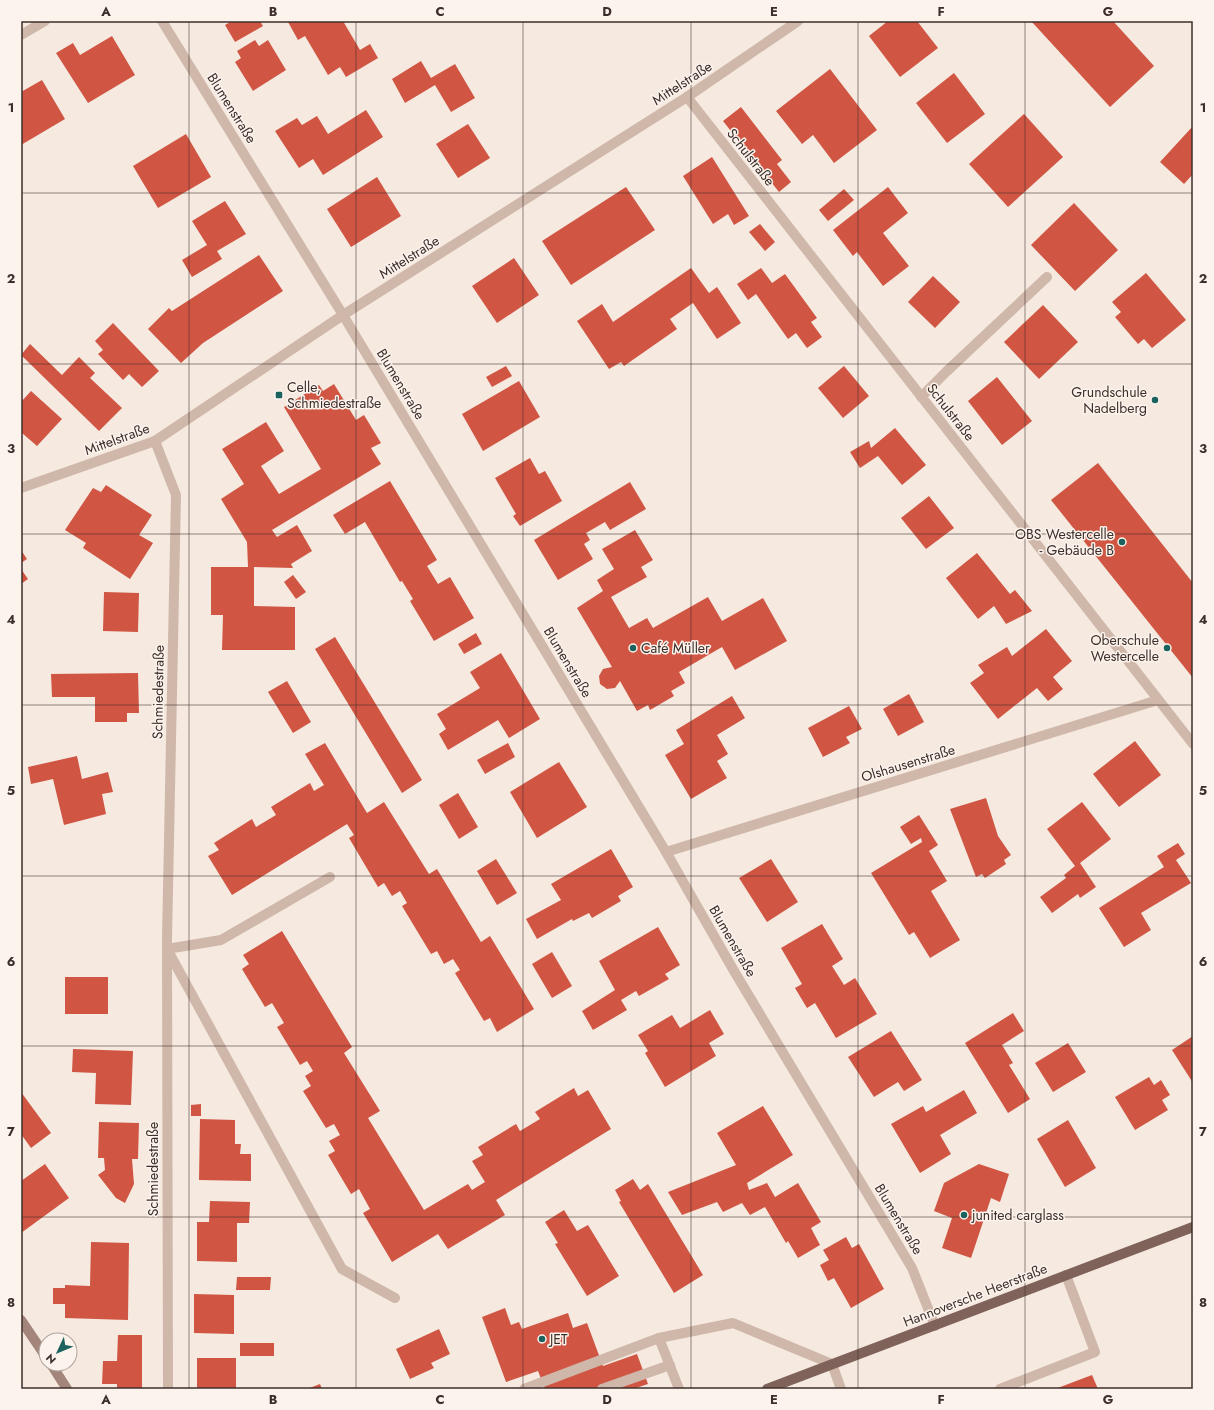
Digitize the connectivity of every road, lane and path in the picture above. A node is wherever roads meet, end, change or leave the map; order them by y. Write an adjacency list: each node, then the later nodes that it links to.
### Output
1 (45, 21): 4 (street)
2 (162, 21): 7 (street, Blumenstraße)
3 (798, 21): 5 (street, Mittelstraße)
4 (21, 35)
5 (687, 97): 7 (street, Mittelstraße); 8 (street, Schulstraße)
6 (1047, 277): 8 (street)
7 (343, 315): 9 (street, Mittelstraße); 13 (street, Blumenstraße)
8 (921, 397): 11 (street, Schulstraße)
9 (155, 441): 10 (street, Mittelstraße); 15 (street, Schmiedestraße)
10 (21, 488)
11 (1158, 700): 12 (street, Schulstraße); 13 (street, Olshausenstraße)
12 (1193, 744)
13 (666, 852): 20 (street, Blumenstraße)
14 (330, 877): 15 (street)
15 (167, 948): 18 (street, Schmiedestraße); 27 (street, Schmiedestraße)
16 (1193, 1227): 17 (main road, Hannoversche Heerstraße)
17 (1066, 1275): 20 (main road, Hannoversche Heerstraße); 33 (street)
18 (396, 1298)
19 (21, 1320): 22 (main road)
20 (935, 1326): 23 (main road, Hannoversche Heerstraße)
21 (659, 1338): 23 (street); 24 (street); 28 (street)
22 (38, 1345)
23 (832, 1364): 31 (main road, Hannoversche Heerstraße); 32 (street)
24 (670, 1365): 29 (street); 30 (street)
25 (56, 1372): 26 (main road)
26 (67, 1389)
27 (168, 1389)
28 (524, 1389)
29 (602, 1389)
30 (678, 1389)
31 (767, 1389)
32 (841, 1389)
33 (1000, 1389)

